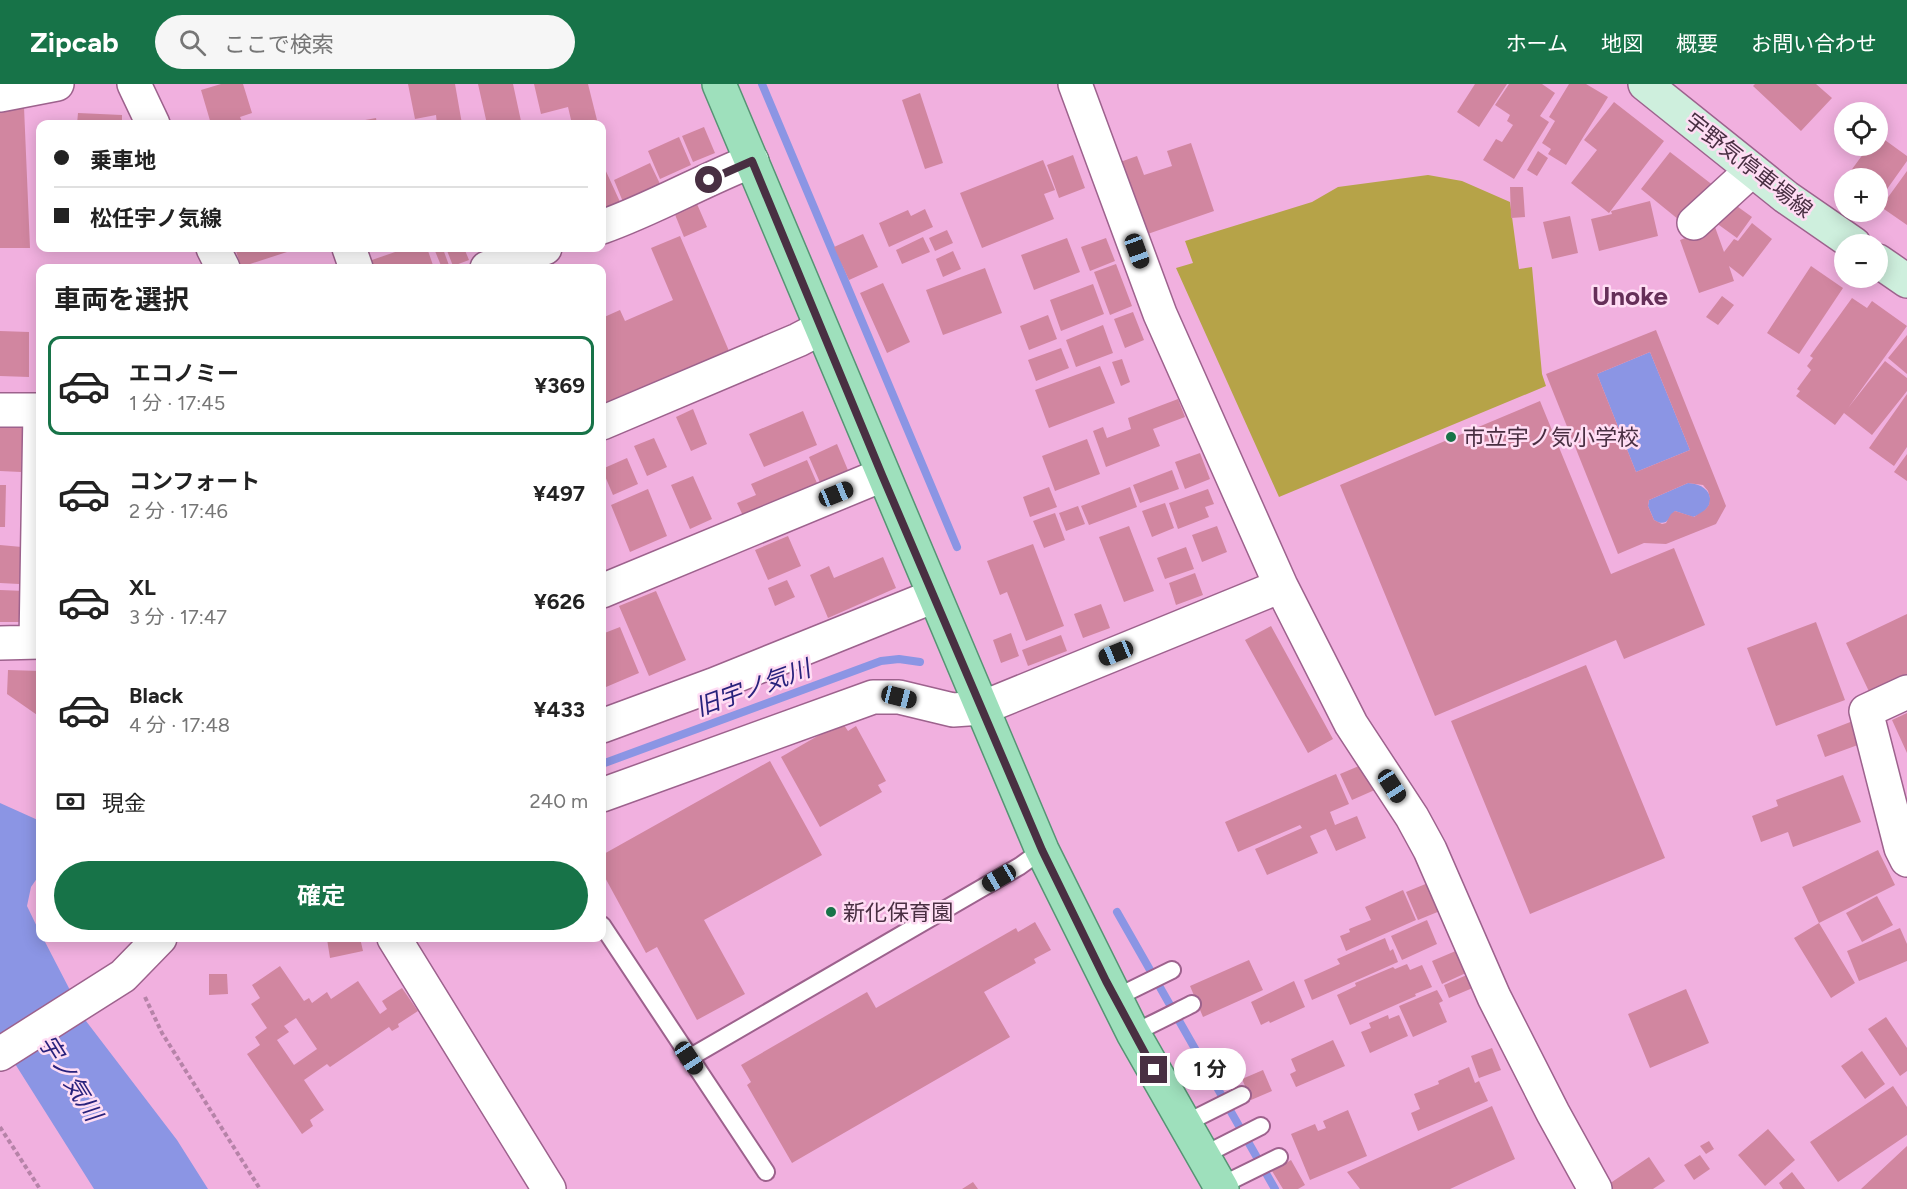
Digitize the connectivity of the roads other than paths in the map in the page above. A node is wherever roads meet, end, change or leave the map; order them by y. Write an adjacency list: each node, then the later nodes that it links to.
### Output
1 (57, 84): 6 (street)
2 (134, 84): 7 (street)
3 (719, 84): 8 (main road)
4 (1076, 84): 22 (street)
5 (1645, 84): 9 (main road, 宇野気停車場線)
6 (0, 95)
7 (151, 120)
8 (752, 161): 11 (street); 17 (main road)
9 (1752, 170): 10 (street); 12 (main road, 宇野気停車場線)
10 (1694, 224)
11 (606, 226)
12 (1840, 234)
13 (533, 252): 14 (street)
14 (499, 264)
15 (1888, 268): 16 (main road)
16 (1907, 281)
17 (821, 328): 20 (street); 21 (main road)
18 (0, 410): 19 (street)
19 (36, 410)
20 (606, 421)
21 (882, 475): 23 (street); 24 (main road)
22 (1281, 586): 28 (street); 50 (street)
23 (606, 589)
24 (934, 596): 28 (main road); 29 (street)
25 (36, 642): 26 (street)
26 (0, 643)
27 (1907, 692): 32 (street)
28 (982, 708): 30 (street); 31 (main road)
29 (606, 725)
30 (606, 794)
31 (1042, 850): 37 (main road); 41 (lane)
32 (1907, 860)
33 (606, 931): 41 (lane)
34 (156, 942): 40 (street)
35 (396, 942): 49 (street)
36 (1167, 972): 37 (lane)
37 (1115, 998): 39 (main road)
38 (1187, 1006): 39 (lane)
39 (1133, 1033): 43 (main road)
40 (0, 1054)
41 (689, 1058): 47 (lane)
42 (1237, 1097): 43 (lane)
43 (1184, 1124): 45 (main road)
44 (1256, 1129): 45 (lane)
45 (1202, 1155): 48 (main road)
46 (1274, 1160): 48 (lane)
47 (766, 1172)
48 (1221, 1188)
49 (549, 1189)
50 (1595, 1189)

